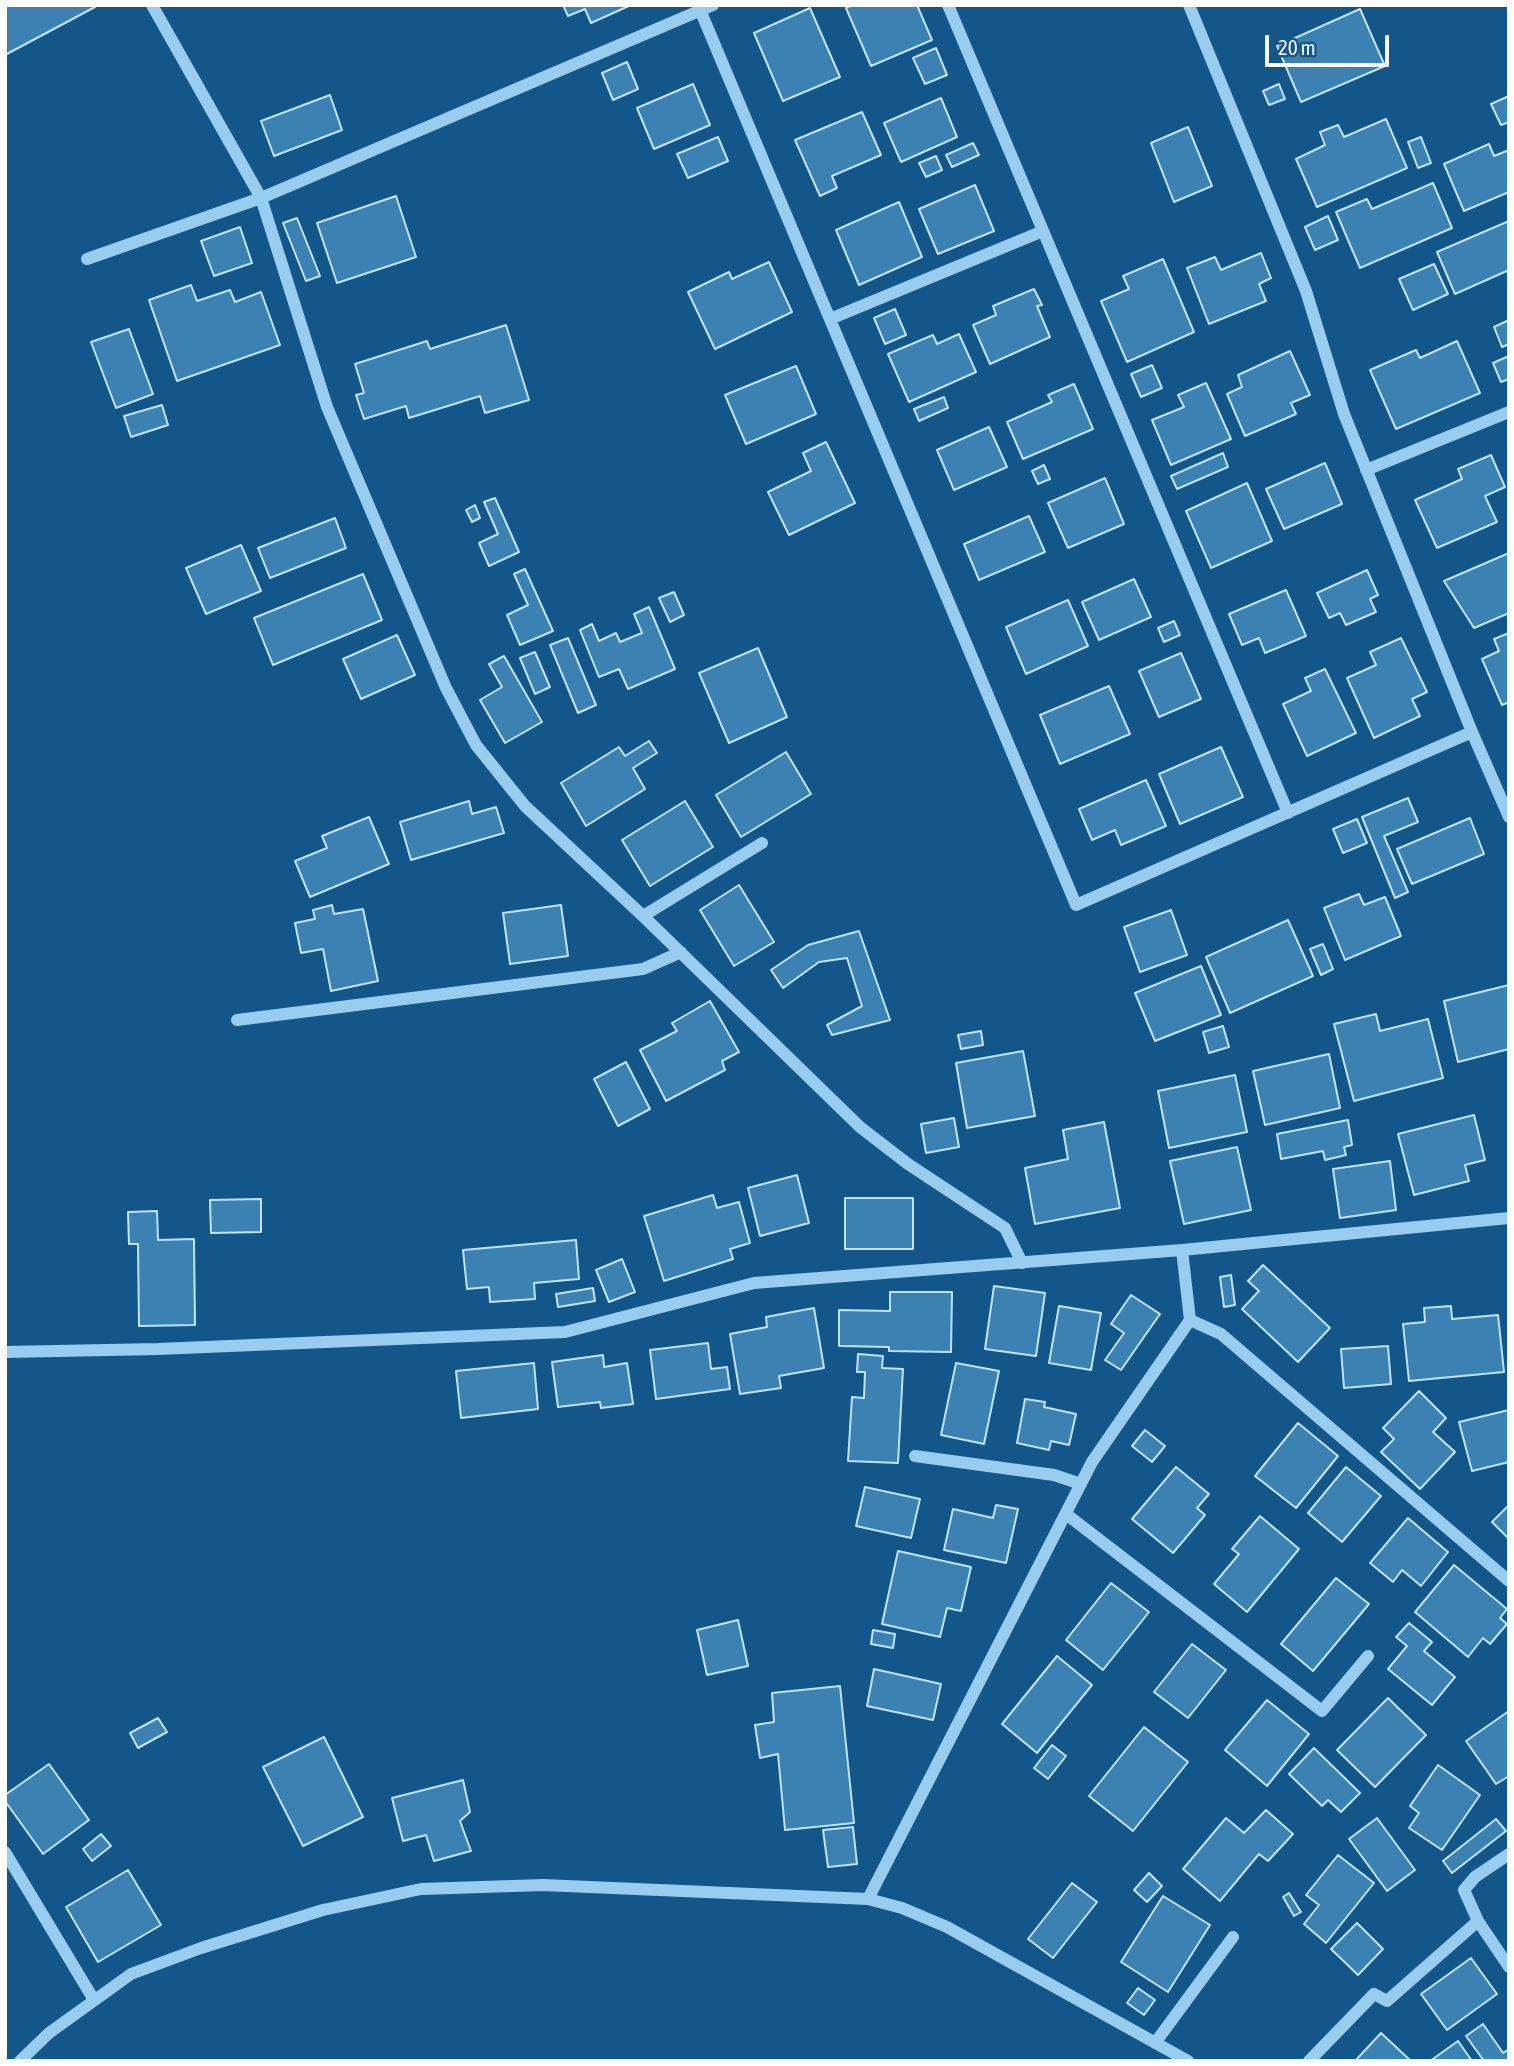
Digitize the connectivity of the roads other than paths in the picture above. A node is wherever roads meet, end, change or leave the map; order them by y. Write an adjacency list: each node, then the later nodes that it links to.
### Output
1 (152, 5): 5 (street)
2 (948, 5): 6 (street)
3 (1189, 5): 10 (street)
4 (704, 7): 5 (street); 8 (street)
5 (261, 198): 7 (street); 15 (street)
6 (1042, 231): 8 (street); 12 (street)
7 (87, 259)
8 (830, 319): 12 (street)
9 (1509, 412): 10 (street)
10 (1366, 470): 11 (street)
11 (1472, 732): 12 (street); 13 (street)
12 (1288, 813)
13 (1509, 817)
14 (762, 843): 15 (street)
15 (643, 916): 16 (street)
16 (681, 952): 17 (street); 20 (street)
17 (237, 1020)
18 (1509, 1218): 19 (street)
19 (1182, 1250): 20 (street); 21 (street)
20 (1022, 1263): 22 (street)
21 (1190, 1320): 24 (street); 26 (street)
22 (5, 1352)
23 (915, 1455): 24 (street)
24 (1081, 1484): 25 (street)
25 (1066, 1514): 27 (street); 30 (street)
26 (1509, 1581)
27 (1368, 1656)
28 (5, 1852): 34 (street)
29 (1509, 1854): 31 (street)
30 (868, 1899): 34 (street); 35 (street)
31 (1478, 1921): 33 (street); 38 (street)
32 (1233, 1937): 35 (street)
33 (1509, 1967)
34 (94, 2000): 36 (street)
35 (1155, 2043): 37 (street)
36 (20, 2061)
37 (1188, 2061)
38 (1309, 2061)

